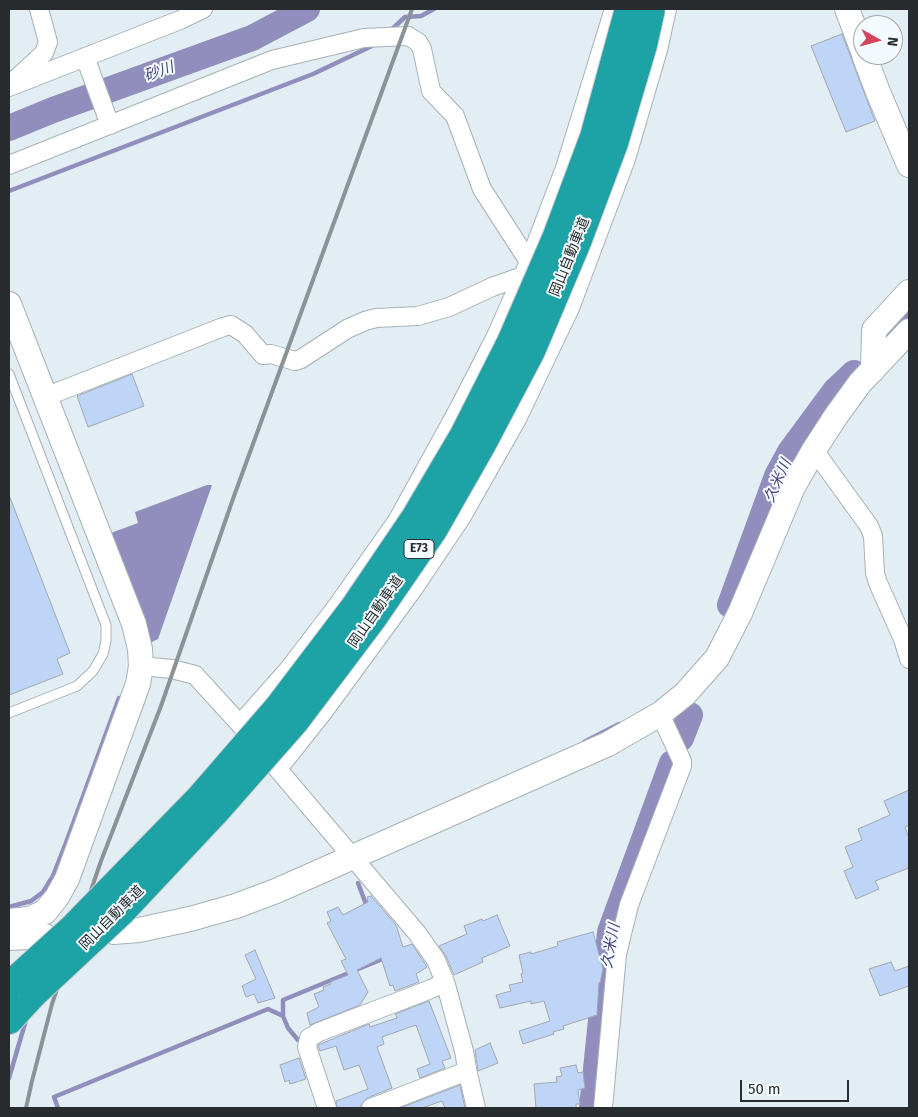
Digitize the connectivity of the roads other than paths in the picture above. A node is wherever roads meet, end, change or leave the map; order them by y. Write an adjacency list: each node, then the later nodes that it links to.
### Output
1 (39, 9): 11 (street)
2 (203, 9): 9 (street)
3 (614, 9): 15 (street)
4 (629, 9): 35 (highway, 岡山自動車道 / E73, bridge)
5 (651, 9): 35 (highway, 岡山自動車道 / E73, bridge)
6 (667, 9): 28 (street)
7 (847, 9): 8 (street)
8 (853, 25)
9 (87, 60): 11 (street); 12 (street)
10 (868, 65): 14 (street)
11 (9, 86)
12 (109, 122): 13 (street); 15 (street)
13 (9, 165)
14 (909, 165)
15 (526, 269): 21 (street); 27 (street)
16 (909, 292): 19 (street)
17 (9, 304): 21 (street)
18 (909, 331): 19 (street)
19 (872, 370): 22 (street)
20 (9, 374): 25 (lane)
21 (45, 397): 24 (street)
22 (814, 450): 23 (street); 26 (street)
23 (909, 660)
24 (141, 666): 27 (street); 30 (street)
25 (9, 713)
26 (660, 714): 29 (street); 42 (street)
27 (240, 724): 28 (street)
28 (278, 769): 29 (street)
29 (351, 857): 31 (street); 34 (street)
30 (9, 921)
31 (113, 932)
32 (46, 936): 33 (street)
33 (9, 938)
34 (444, 979): 38 (street); 39 (street)
35 (21, 990): 36 (highway, 岡山自動車道 / E73); 37 (highway)
36 (9, 1015)
37 (9, 1020)
38 (467, 1071): 40 (street); 41 (street)
39 (327, 1108)
40 (371, 1108)
41 (476, 1108)
42 (603, 1108)

